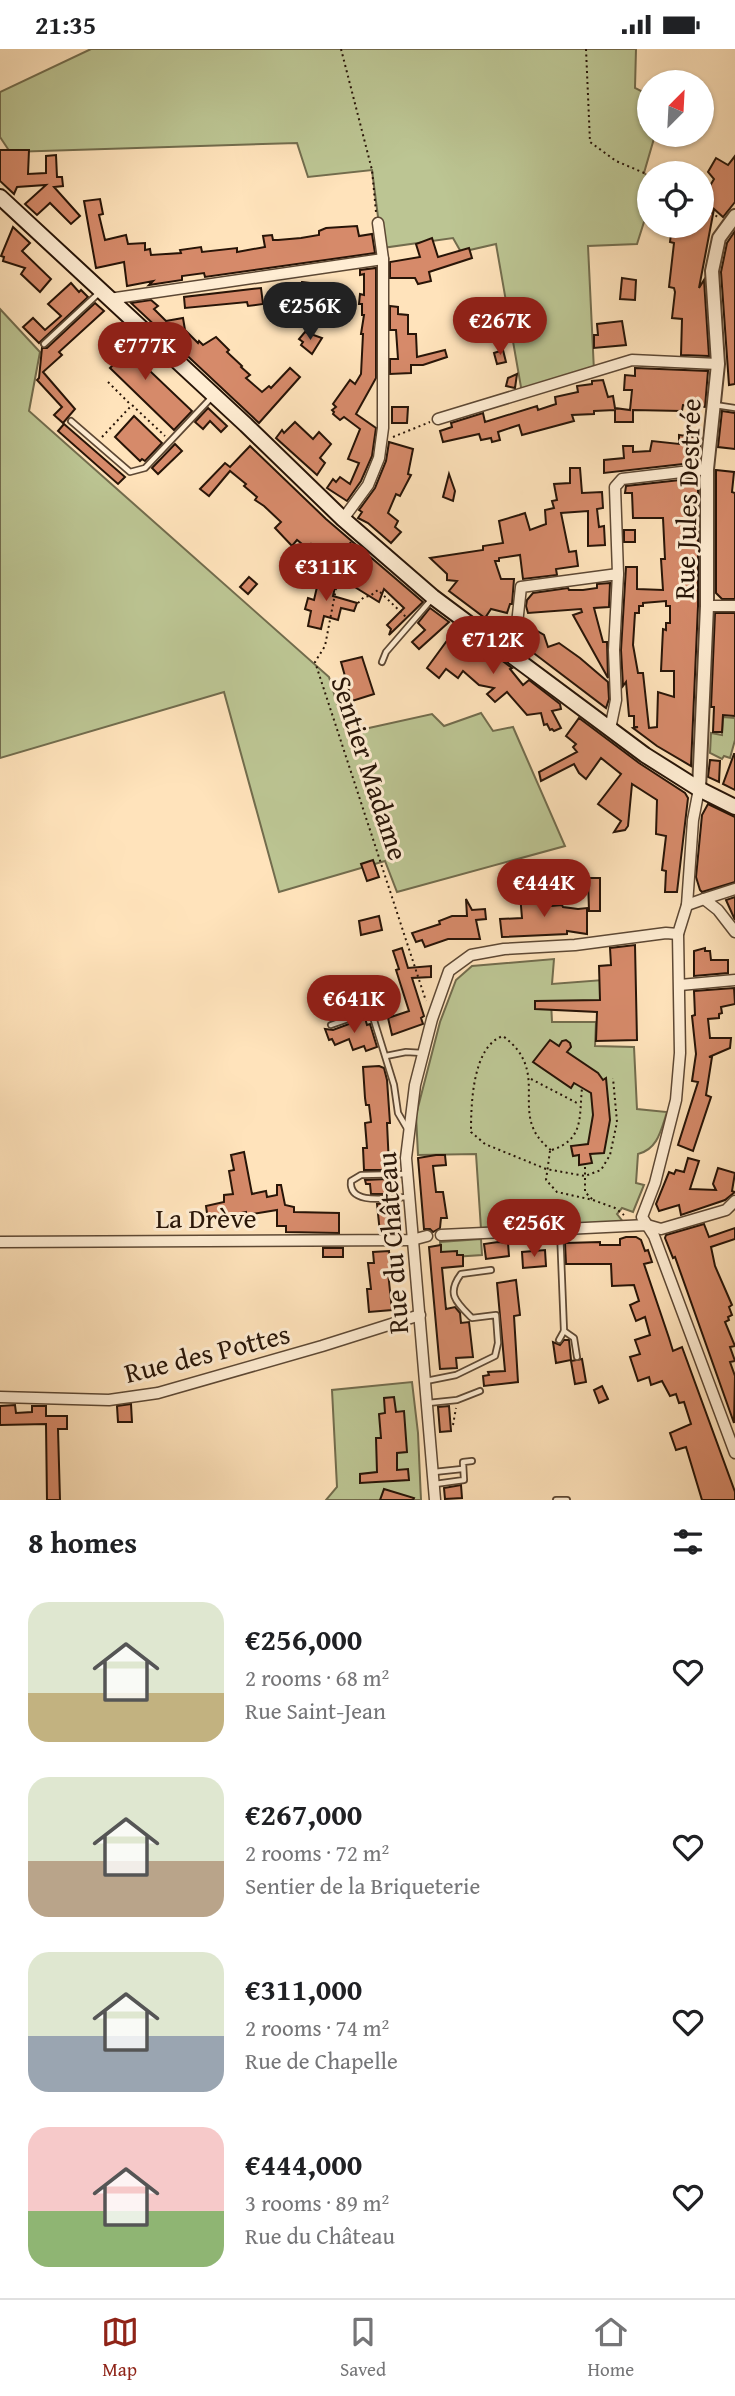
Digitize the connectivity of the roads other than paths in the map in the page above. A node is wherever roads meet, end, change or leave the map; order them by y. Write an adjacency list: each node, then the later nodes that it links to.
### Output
1 (0, 197): 5 (main road)
2 (378, 223): 4 (street)
3 (733, 224): 7 (street, Rue Jules Destrée)
4 (383, 259): 5 (street); 14 (street)
5 (105, 295): 6 (lane); 8 (main road)
6 (44, 344)
7 (719, 364): 9 (street, Rue Jules Destrée); 11 (street)
8 (214, 395): 12 (lane); 14 (main road)
9 (714, 405): 10 (lane); 13 (street, Rue Jules Destrée)
10 (735, 408)
11 (438, 419)
12 (71, 421)
13 (707, 469): 15 (street); 17 (street, Rue Jules Destrée)
14 (343, 519): 16 (main road)
15 (618, 574): 19 (street); 21 (street)
16 (433, 597): 19 (main road); 20 (lane)
17 (706, 605): 18 (street); 22 (street, Rue Jules Destrée)
18 (735, 607)
19 (507, 651): 21 (main road)
20 (383, 662)
21 (611, 729): 22 (main road)
22 (699, 789): 23 (main road); 26 (street)
23 (735, 807)
24 (735, 889): 25 (street)
25 (704, 899): 26 (street); 27 (street)
26 (687, 905): 28 (street)
27 (735, 932)
28 (678, 934): 30 (street); 32 (street, Rue du Château)
29 (735, 980): 30 (street)
30 (680, 985): 38 (street)
31 (331, 1025): 33 (lane)
32 (423, 1053): 33 (lane); 34 (street, Rue du Château)
33 (386, 1056): 34 (lane)
34 (408, 1131): 35 (street, Rue du Château)
35 (407, 1174): 36 (street, Rue du Château); 36 (lane)
36 (409, 1197): 42 (street, Rue du Château)
37 (735, 1202): 38 (street)
38 (647, 1225): 39 (street); 53 (street)
39 (560, 1230): 40 (street); 46 (lane)
40 (442, 1235)
41 (427, 1236): 42 (street, La Drève)
42 (412, 1240): 43 (street, La Drève); 45 (street, Rue du Château)
43 (0, 1242)
44 (491, 1270): 49 (lane)
45 (420, 1315): 49 (street, Rue du Château); 51 (street, Rue des Pottes)
46 (564, 1331): 47 (lane); 48 (lane)
47 (559, 1340)
48 (577, 1357)
49 (425, 1381): 52 (street, Rue du Château)
50 (480, 1391): 52 (lane)
51 (0, 1397)
52 (427, 1403): 56 (street, Rue du Château)
53 (735, 1453)
54 (472, 1461): 55 (lane)
55 (462, 1469): 56 (lane); 57 (lane)
56 (433, 1472): 57 (street, Rue du Château)
57 (434, 1484): 58 (street, Rue du Château)
58 (435, 1500)
59 (556, 1500): 60 (lane)
60 (567, 1500)

